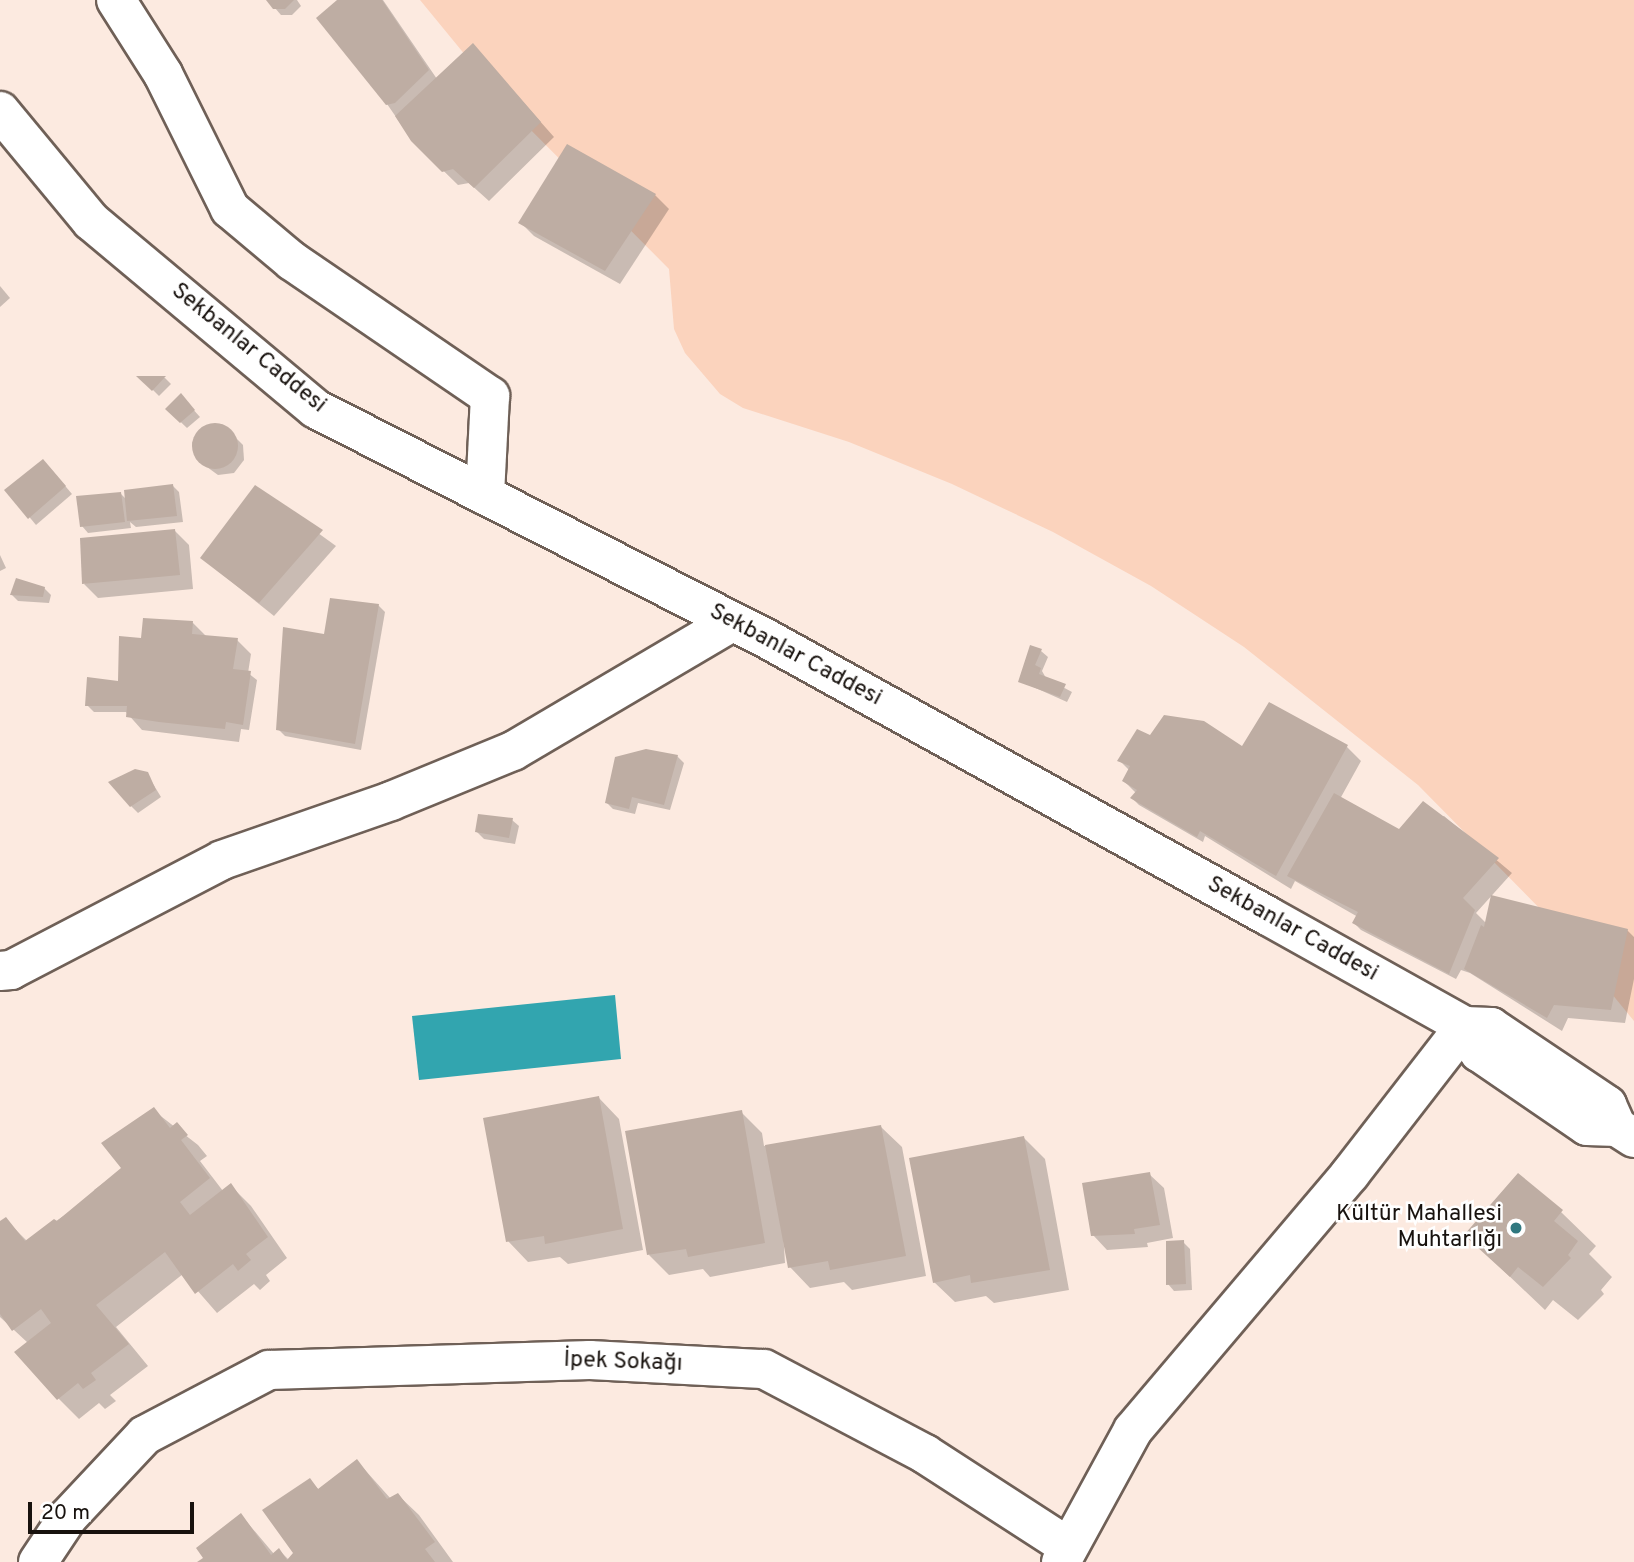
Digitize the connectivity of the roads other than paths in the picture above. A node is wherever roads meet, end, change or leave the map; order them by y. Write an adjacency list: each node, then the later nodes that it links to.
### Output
1 (116, 0): 3 (street)
2 (0, 111): 3 (street, Sekbanlar Caddesi)
3 (485, 495): 4 (street, Sekbanlar Caddesi)
4 (732, 622): 5 (street); 6 (street, Sekbanlar Caddesi)
5 (0, 971)
6 (1465, 1026): 7 (street, Sekbanlar Caddesi); 8 (street)
7 (1628, 1126)
8 (1065, 1555): 9 (street, İpek Sokağı)
9 (38, 1562)

